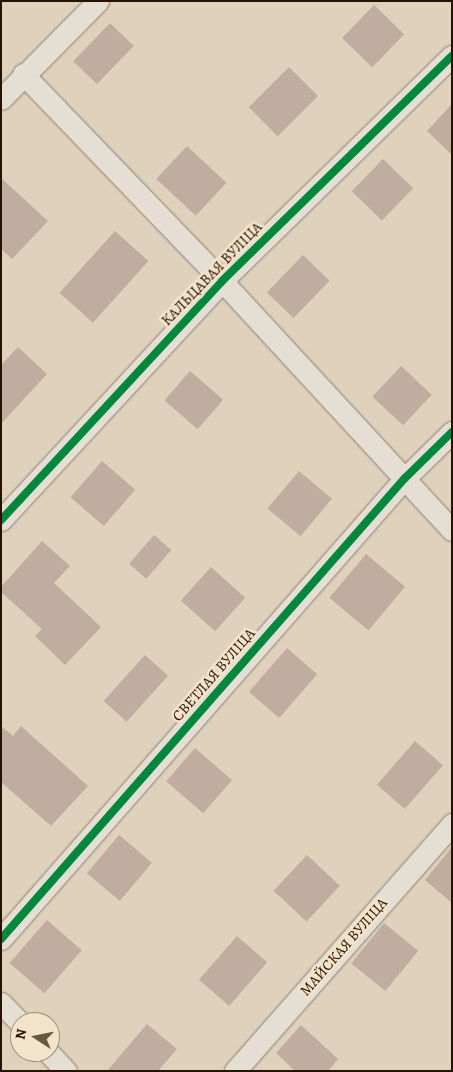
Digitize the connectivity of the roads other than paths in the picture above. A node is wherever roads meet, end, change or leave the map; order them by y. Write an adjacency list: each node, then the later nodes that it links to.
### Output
1 (98, 1): 3 (street)
2 (452, 56): 5 (street, КАЛЬЦАВАЯ ВУЛІЦА)
3 (23, 74): 4 (street); 5 (street)
4 (1, 99)
5 (222, 281): 7 (street); 8 (street, КАЛЬЦАВАЯ ВУЛІЦА)
6 (452, 432): 7 (street, СВЕТЛАЯ ВУЛІЦА)
7 (405, 478): 9 (street); 11 (street, СВЕТЛАЯ ВУЛІЦА)
8 (1, 520)
9 (452, 530)
10 (452, 824): 14 (street, МАЙСКАЯ ВУЛІЦА)
11 (1, 939)
12 (1, 1003): 13 (street)
13 (10, 1012)
14 (235, 1071)

